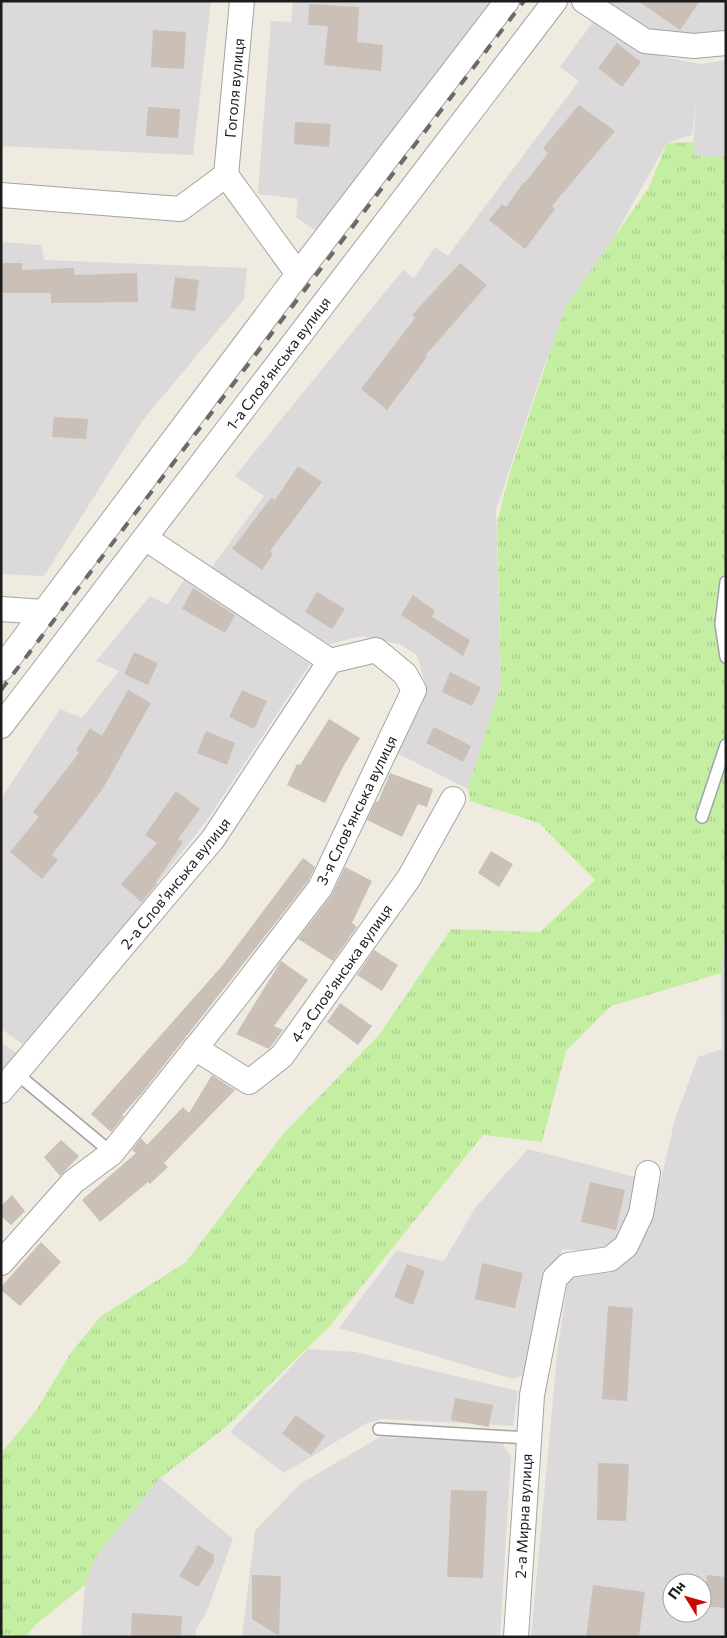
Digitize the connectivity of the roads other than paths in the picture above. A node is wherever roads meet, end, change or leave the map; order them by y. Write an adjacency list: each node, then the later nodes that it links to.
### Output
1 (242, 1): 6 (street, Гоголя вулиця)
2 (507, 1): 8 (street)
3 (555, 1): 9 (street, 1-а Слов’янська вулиця)
4 (584, 1): 5 (street)
5 (726, 43)
6 (226, 175): 7 (street); 8 (street)
7 (1, 195)
8 (298, 274): 12 (street)
9 (144, 538): 14 (street); 16 (street, 1-а Слов’янська вулиця)
10 (726, 582): 13 (lane)
11 (1, 609): 12 (street)
12 (44, 612): 15 (street)
13 (726, 657)
14 (330, 661): 20 (street, 3-я Слов’янська вулиця); 21 (street, 2-а Слов’янська вулиця)
15 (1, 669)
16 (1, 726)
17 (726, 745): 19 (lane)
18 (454, 799): 20 (street, 4-а Слов’янська вулиця)
19 (702, 817)
20 (196, 1048): 23 (street, 3-я Слов’янська вулиця)
21 (17, 1074): 22 (street, 2-а Слов’янська вулиця); 23 (lane)
22 (1, 1091)
23 (112, 1153): 25 (street, 3-я Слов’янська вулиця)
24 (648, 1173): 27 (street, 2-а Мирна вулиця)
25 (1, 1262)
26 (379, 1429): 27 (lane)
27 (527, 1438): 28 (street, 2-а Мирна вулиця)
28 (516, 1637)

